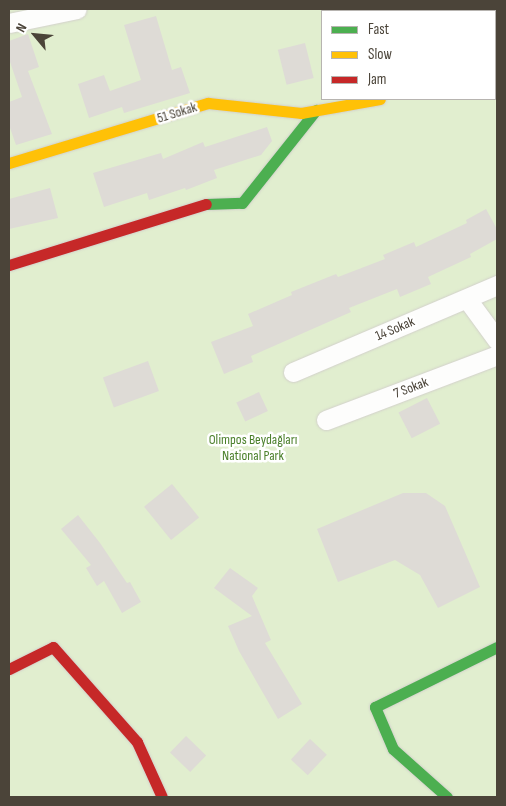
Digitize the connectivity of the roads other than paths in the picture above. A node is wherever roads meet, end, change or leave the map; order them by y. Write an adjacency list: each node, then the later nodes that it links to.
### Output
1 (77, 9): 2 (street)
2 (9, 23)
3 (374, 100): 4 (street, 51 Sokak)
4 (316, 110): 5 (street, 51 Sokak); 6 (street)
5 (9, 163)
6 (9, 265)
7 (497, 285): 8 (street, 14 Sokak)
8 (467, 299): 9 (street); 11 (street, 14 Sokak)
9 (497, 340)
10 (497, 356): 12 (street, 7 Sokak)
11 (293, 372)
12 (326, 420)
13 (497, 647): 16 (street)
14 (9, 669): 15 (street)
15 (162, 797)
16 (447, 797)

